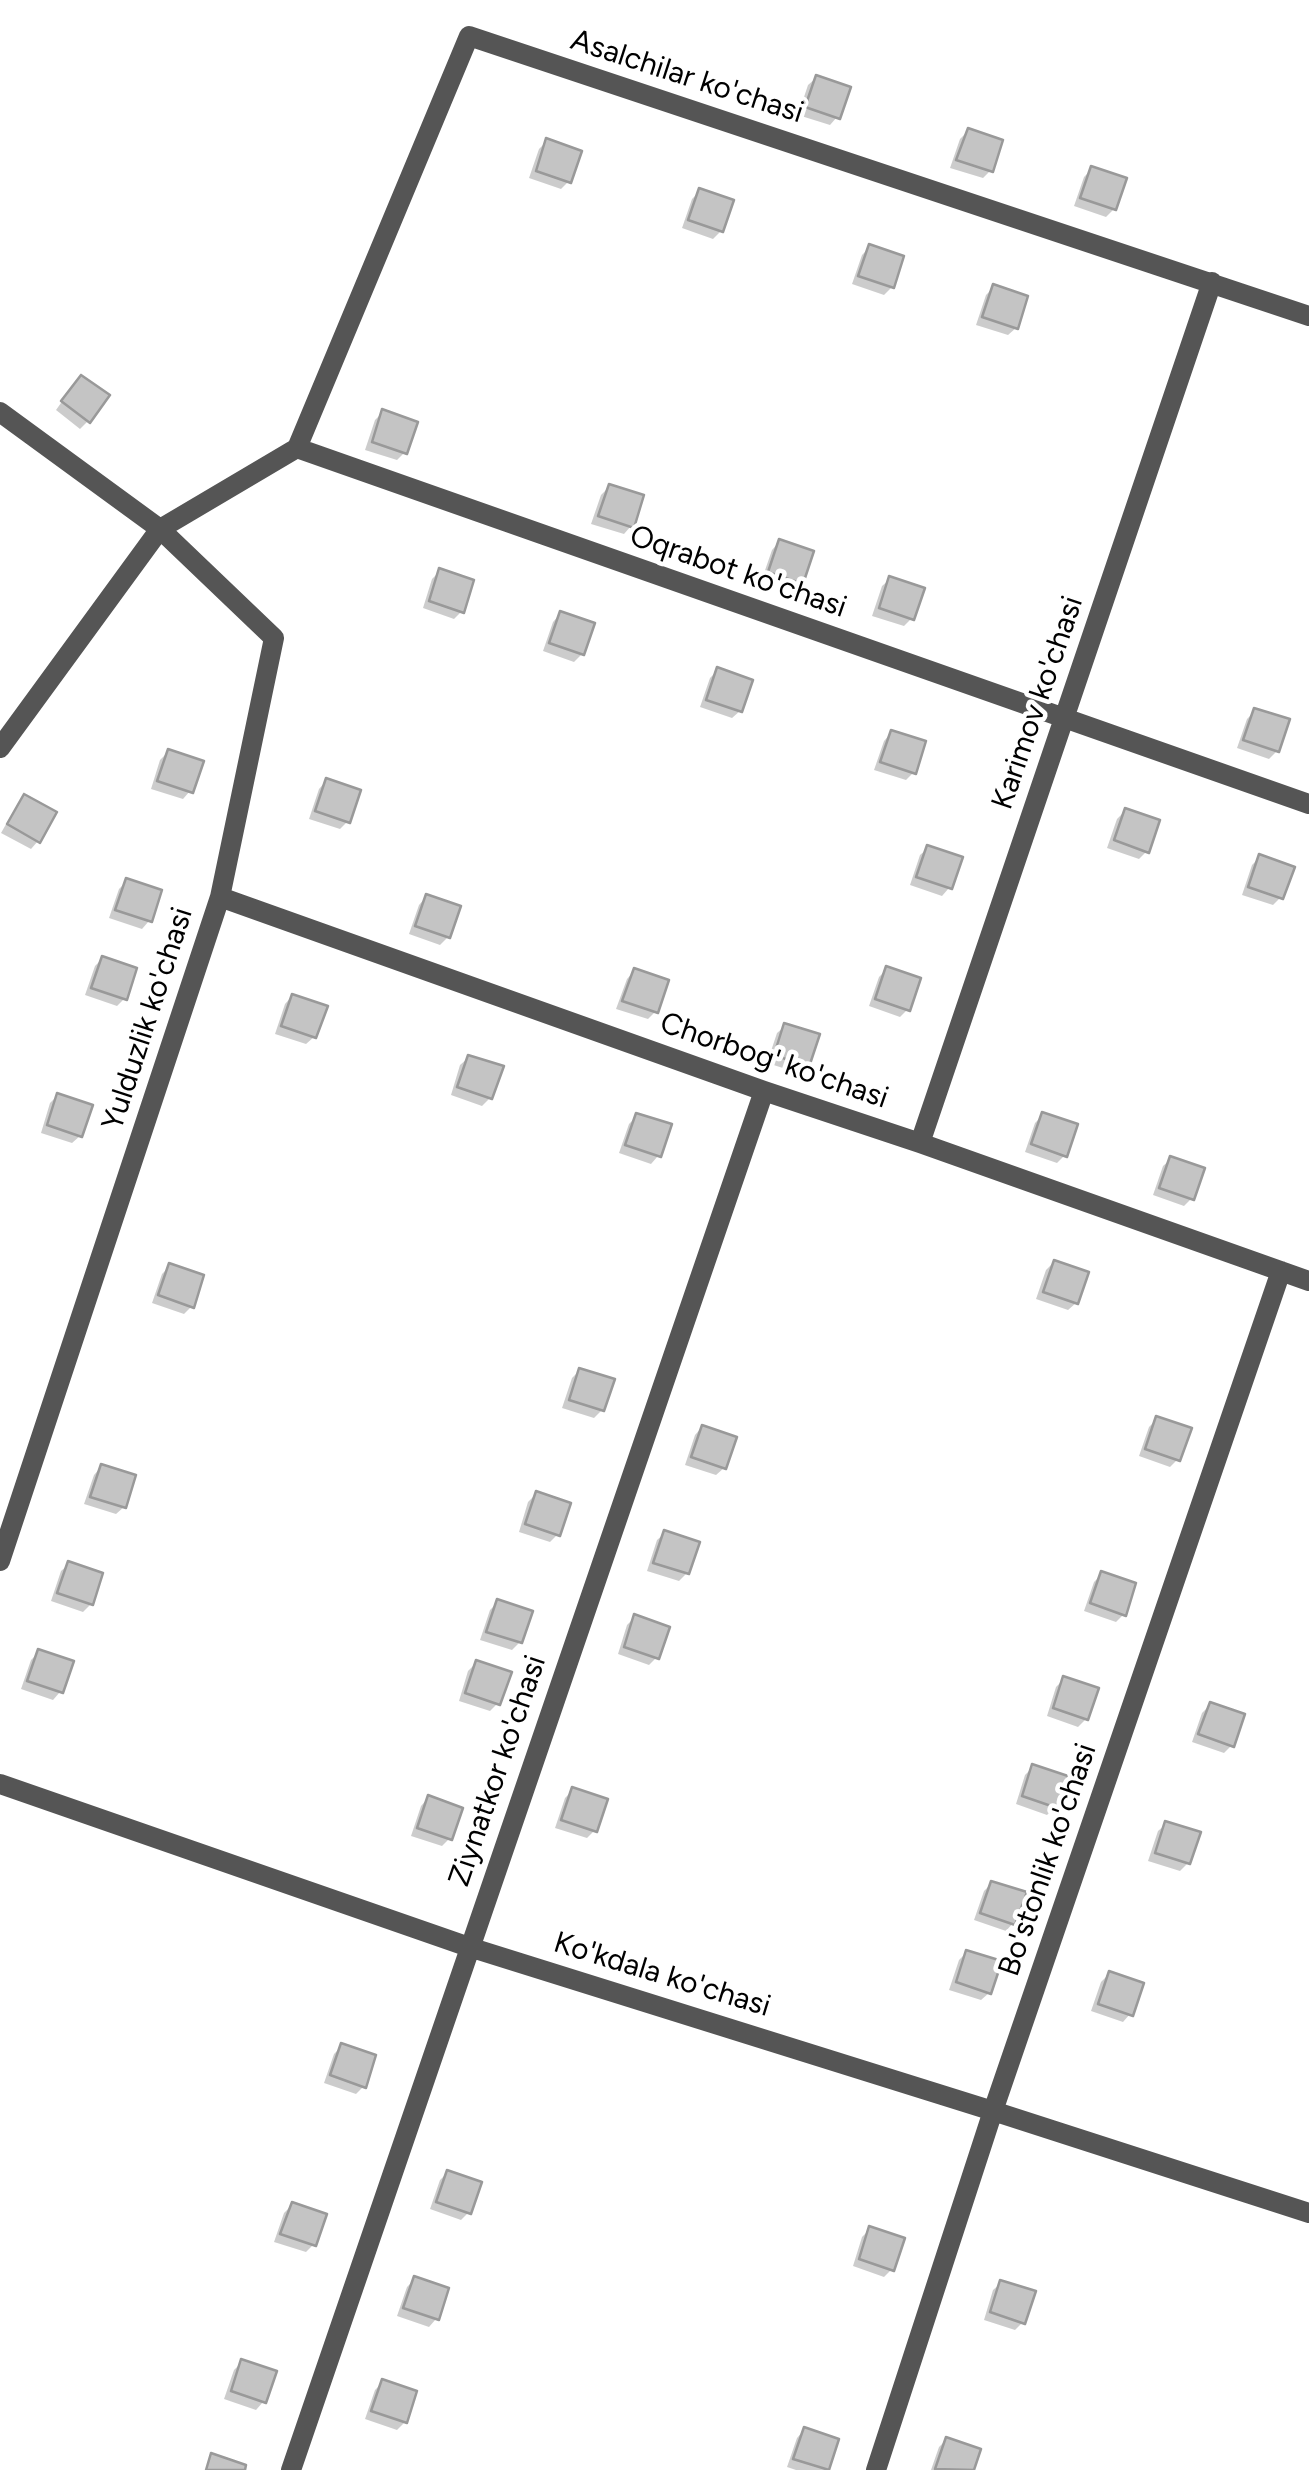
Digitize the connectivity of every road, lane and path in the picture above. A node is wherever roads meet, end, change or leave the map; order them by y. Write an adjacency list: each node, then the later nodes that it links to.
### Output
1 (1212, 282): 2 (street, Asalchilar ko'chasi); 4 (street, Asalchilar ko'chasi); 6 (street, Karimov ko'chasi)
2 (1309, 316)
3 (0, 412): 5 (street)
4 (297, 448): 5 (street); 6 (street, Oqrabot ko'chasi)
5 (160, 529): 7 (street); 9 (street, Yulduzlik ko'chasi)
6 (1064, 719): 8 (street, Oqrabot ko'chasi); 11 (street, Karimov ko'chasi)
7 (0, 748)
8 (1309, 804)
9 (220, 897): 10 (street, Chorbog' ko'chasi); 14 (street, Yulduzlik ko'chasi)
10 (764, 1092): 11 (street, Chorbog' ko'chasi); 16 (street, Ziynatkor ko'chasi)
11 (920, 1142): 12 (street, Chorbog' ko'chasi)
12 (1281, 1271): 13 (street, Chorbog' ko'chasi); 17 (street, Bo'stonlik ko'chasi)
13 (1309, 1280)
14 (0, 1560)
15 (0, 1784): 16 (street, Ko'kdala ko'chasi)
16 (470, 1947): 17 (street, Ko'kdala ko'chasi); 19 (street, Ziynatkor ko'chasi)
17 (994, 2110): 18 (street, Ko'kdala ko'chasi); 20 (street, Bo'stonlik ko'chasi)
18 (1309, 2213)
19 (291, 2470)
20 (876, 2470)

